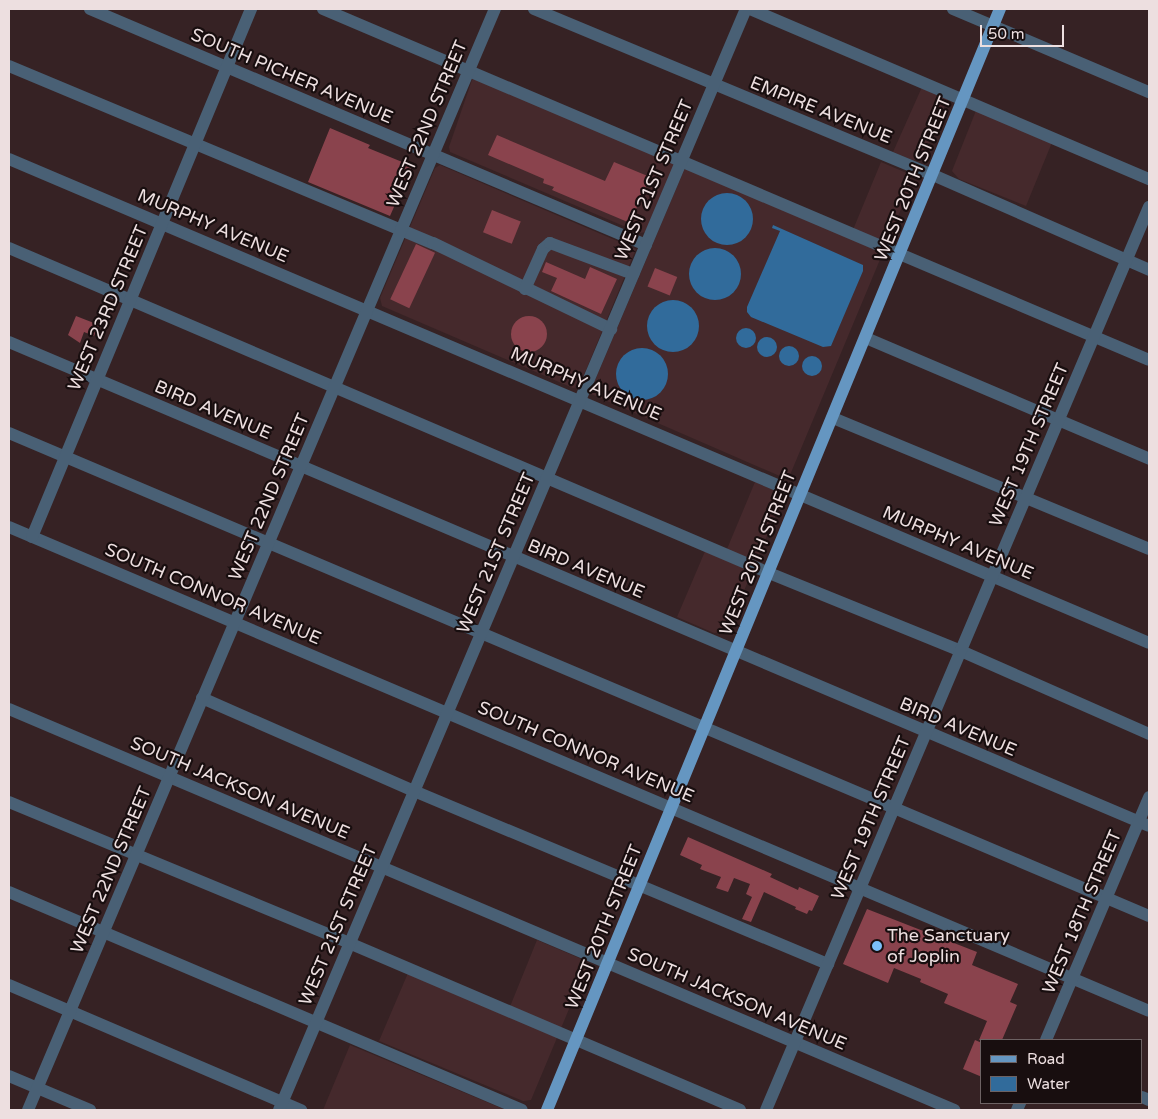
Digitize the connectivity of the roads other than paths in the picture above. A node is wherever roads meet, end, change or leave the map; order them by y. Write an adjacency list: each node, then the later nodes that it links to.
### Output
1 (90, 9): 12 (street, SOUTH PICHER AVENUE)
2 (251, 9): 12 (street, WEST 23RD STREET)
3 (323, 9): 13 (street)
4 (495, 9): 13 (street, WEST 22ND STREET)
5 (534, 9): 14 (street, EMPIRE AVENUE)
6 (746, 9): 14 (street, WEST 21ST STREET)
7 (750, 9): 16 (street)
8 (953, 9): 10 (street)
9 (1000, 9): 10 (main road, WEST 20TH STREET)
10 (994, 26): 15 (street); 16 (main road, WEST 20TH STREET)
11 (9, 66): 17 (street)
12 (227, 66): 17 (street, WEST 23RD STREET); 18 (street, SOUTH PICHER AVENUE)
13 (469, 71): 18 (street, WEST 22ND STREET); 20 (street)
14 (714, 85): 20 (street, WEST 21ST STREET); 21 (street, EMPIRE AVENUE)
15 (1149, 92)
16 (964, 101): 21 (main road, WEST 20TH STREET); 22 (street)
17 (195, 146): 24 (street, WEST 23RD STREET); 25 (street)
18 (433, 155): 25 (street, WEST 22ND STREET); 26 (street, SOUTH PICHER AVENUE)
19 (9, 159): 24 (street, MURPHY AVENUE)
20 (682, 161): 26 (street, WEST 21ST STREET); 28 (street)
21 (933, 175): 28 (main road, WEST 20TH STREET); 29 (street, EMPIRE AVENUE)
22 (1149, 180)
23 (1149, 207): 29 (street, WEST 19TH STREET)
24 (163, 224): 33 (street, WEST 23RD STREET); 34 (street, MURPHY AVENUE)
25 (402, 229): 32 (street); 34 (street, WEST 22ND STREET)
26 (646, 245): 31 (street, WEST 21ST STREET)
27 (9, 248): 33 (street)
28 (900, 255): 36 (street); 37 (main road, WEST 20TH STREET)
29 (1127, 260): 30 (street, EMPIRE AVENUE); 36 (street, WEST 19TH STREET)
30 (1149, 270)
31 (633, 274): 32 (street); 35 (street, WEST 21ST STREET)
32 (525, 289): 35 (street)
33 (131, 299): 40 (street, WEST 23RD STREET); 41 (street)
34 (367, 310): 41 (street, WEST 22ND STREET); 42 (street, MURPHY AVENUE)
35 (610, 329): 42 (street, WEST 21ST STREET)
36 (1094, 337): 39 (street); 44 (street, WEST 19TH STREET)
37 (866, 338): 43 (main road, WEST 20TH STREET); 44 (street)
38 (9, 342): 40 (street, BIRD AVENUE)
39 (1149, 360)
40 (97, 379): 46 (street, WEST 23RD STREET); 48 (street, BIRD AVENUE)
41 (334, 387): 48 (street, WEST 22ND STREET); 49 (street)
42 (580, 400): 49 (street, WEST 21ST STREET); 50 (street, MURPHY AVENUE)
43 (833, 418): 50 (main road, WEST 20TH STREET); 51 (street)
44 (1058, 420): 47 (street); 51 (street, WEST 19TH STREET)
45 (9, 433): 46 (street)
46 (65, 457): 53 (street, WEST 23RD STREET); 54 (street)
47 (1149, 459)
48 (301, 466): 54 (street, WEST 22ND STREET); 56 (street, BIRD AVENUE)
49 (547, 478): 56 (street, WEST 21ST STREET); 57 (street)
50 (801, 495): 57 (main road, WEST 20TH STREET); 58 (street, MURPHY AVENUE)
51 (1026, 496): 55 (street); 58 (street, WEST 19TH STREET)
52 (9, 527): 53 (street, SOUTH CONNOR AVENUE)
53 (32, 536): 59 (street, SOUTH CONNOR AVENUE)
54 (268, 544): 59 (street, WEST 22ND STREET); 60 (street)
55 (1149, 549)
56 (513, 557): 60 (street, WEST 21ST STREET); 63 (street, BIRD AVENUE)
57 (769, 573): 62 (street); 63 (main road, WEST 20TH STREET)
58 (992, 577): 61 (street, MURPHY AVENUE); 62 (street, WEST 19TH STREET)
59 (235, 622): 64 (street, WEST 22ND STREET); 66 (street, SOUTH CONNOR AVENUE)
60 (480, 634): 66 (street, WEST 21ST STREET); 67 (street)
61 (1149, 643)
62 (961, 651): 68 (street, WEST 19TH STREET); 69 (street)
63 (736, 652): 67 (main road, WEST 20TH STREET); 68 (street, BIRD AVENUE)
64 (202, 698): 70 (street, WEST 22ND STREET); 71 (street)
65 (9, 709): 70 (street, SOUTH JACKSON AVENUE)
66 (447, 711): 71 (street, WEST 21ST STREET); 74 (street, SOUTH CONNOR AVENUE)
67 (705, 729): 74 (main road, WEST 20TH STREET); 75 (street)
68 (926, 732): 75 (street, WEST 19TH STREET); 76 (street, BIRD AVENUE)
69 (1149, 734)
70 (169, 777): 77 (street, WEST 22ND STREET); 78 (street, SOUTH JACKSON AVENUE)
71 (414, 791): 78 (street, WEST 21ST STREET); 79 (street)
72 (1149, 798): 76 (street, WEST 18TH STREET)
73 (9, 802): 77 (street)
74 (672, 807): 79 (main road, WEST 20TH STREET); 80 (street, SOUTH CONNOR AVENUE)
75 (894, 809): 80 (street, WEST 19TH STREET); 82 (street)
76 (1144, 824): 82 (street, WEST 18TH STREET)
77 (136, 856): 84 (street, WEST 22ND STREET); 85 (street)
78 (381, 867): 85 (street, WEST 21ST STREET); 86 (street, SOUTH JACKSON AVENUE)
79 (640, 885): 86 (main road, WEST 20TH STREET); 87 (street)
80 (861, 887): 87 (street, WEST 19TH STREET); 88 (street, SOUTH CONNOR AVENUE)
81 (9, 892): 84 (street)
82 (1107, 898): 83 (street); 88 (street, WEST 18TH STREET)
83 (1149, 916)
84 (103, 932): 91 (street, WEST 22ND STREET); 92 (street)
85 (349, 944): 92 (street, WEST 21ST STREET); 94 (street)
86 (608, 963): 94 (main road, WEST 20TH STREET); 95 (street, SOUTH JACKSON AVENUE)
87 (828, 964): 95 (street, WEST 19TH STREET)
88 (1073, 978): 90 (street, SOUTH CONNOR AVENUE); 93 (street, WEST 18TH STREET)
89 (9, 985): 91 (street)
90 (1149, 1010)
91 (70, 1011): 97 (street, WEST 22ND STREET); 98 (street)
92 (316, 1023): 98 (street, WEST 21ST STREET); 102 (street)
93 (1046, 1039)
94 (576, 1041): 103 (main road, WEST 20TH STREET); 104 (street)
95 (794, 1043): 105 (street, WEST 19TH STREET); 106 (street, SOUTH JACKSON AVENUE)
96 (9, 1076): 97 (street)
97 (38, 1088): 99 (street, WEST 22ND STREET); 100 (street)
98 (281, 1106): 101 (street)
99 (28, 1110)
100 (90, 1110)
101 (301, 1110)
102 (522, 1110)
103 (547, 1110)
104 (740, 1110)
105 (766, 1110)
106 (954, 1110)

